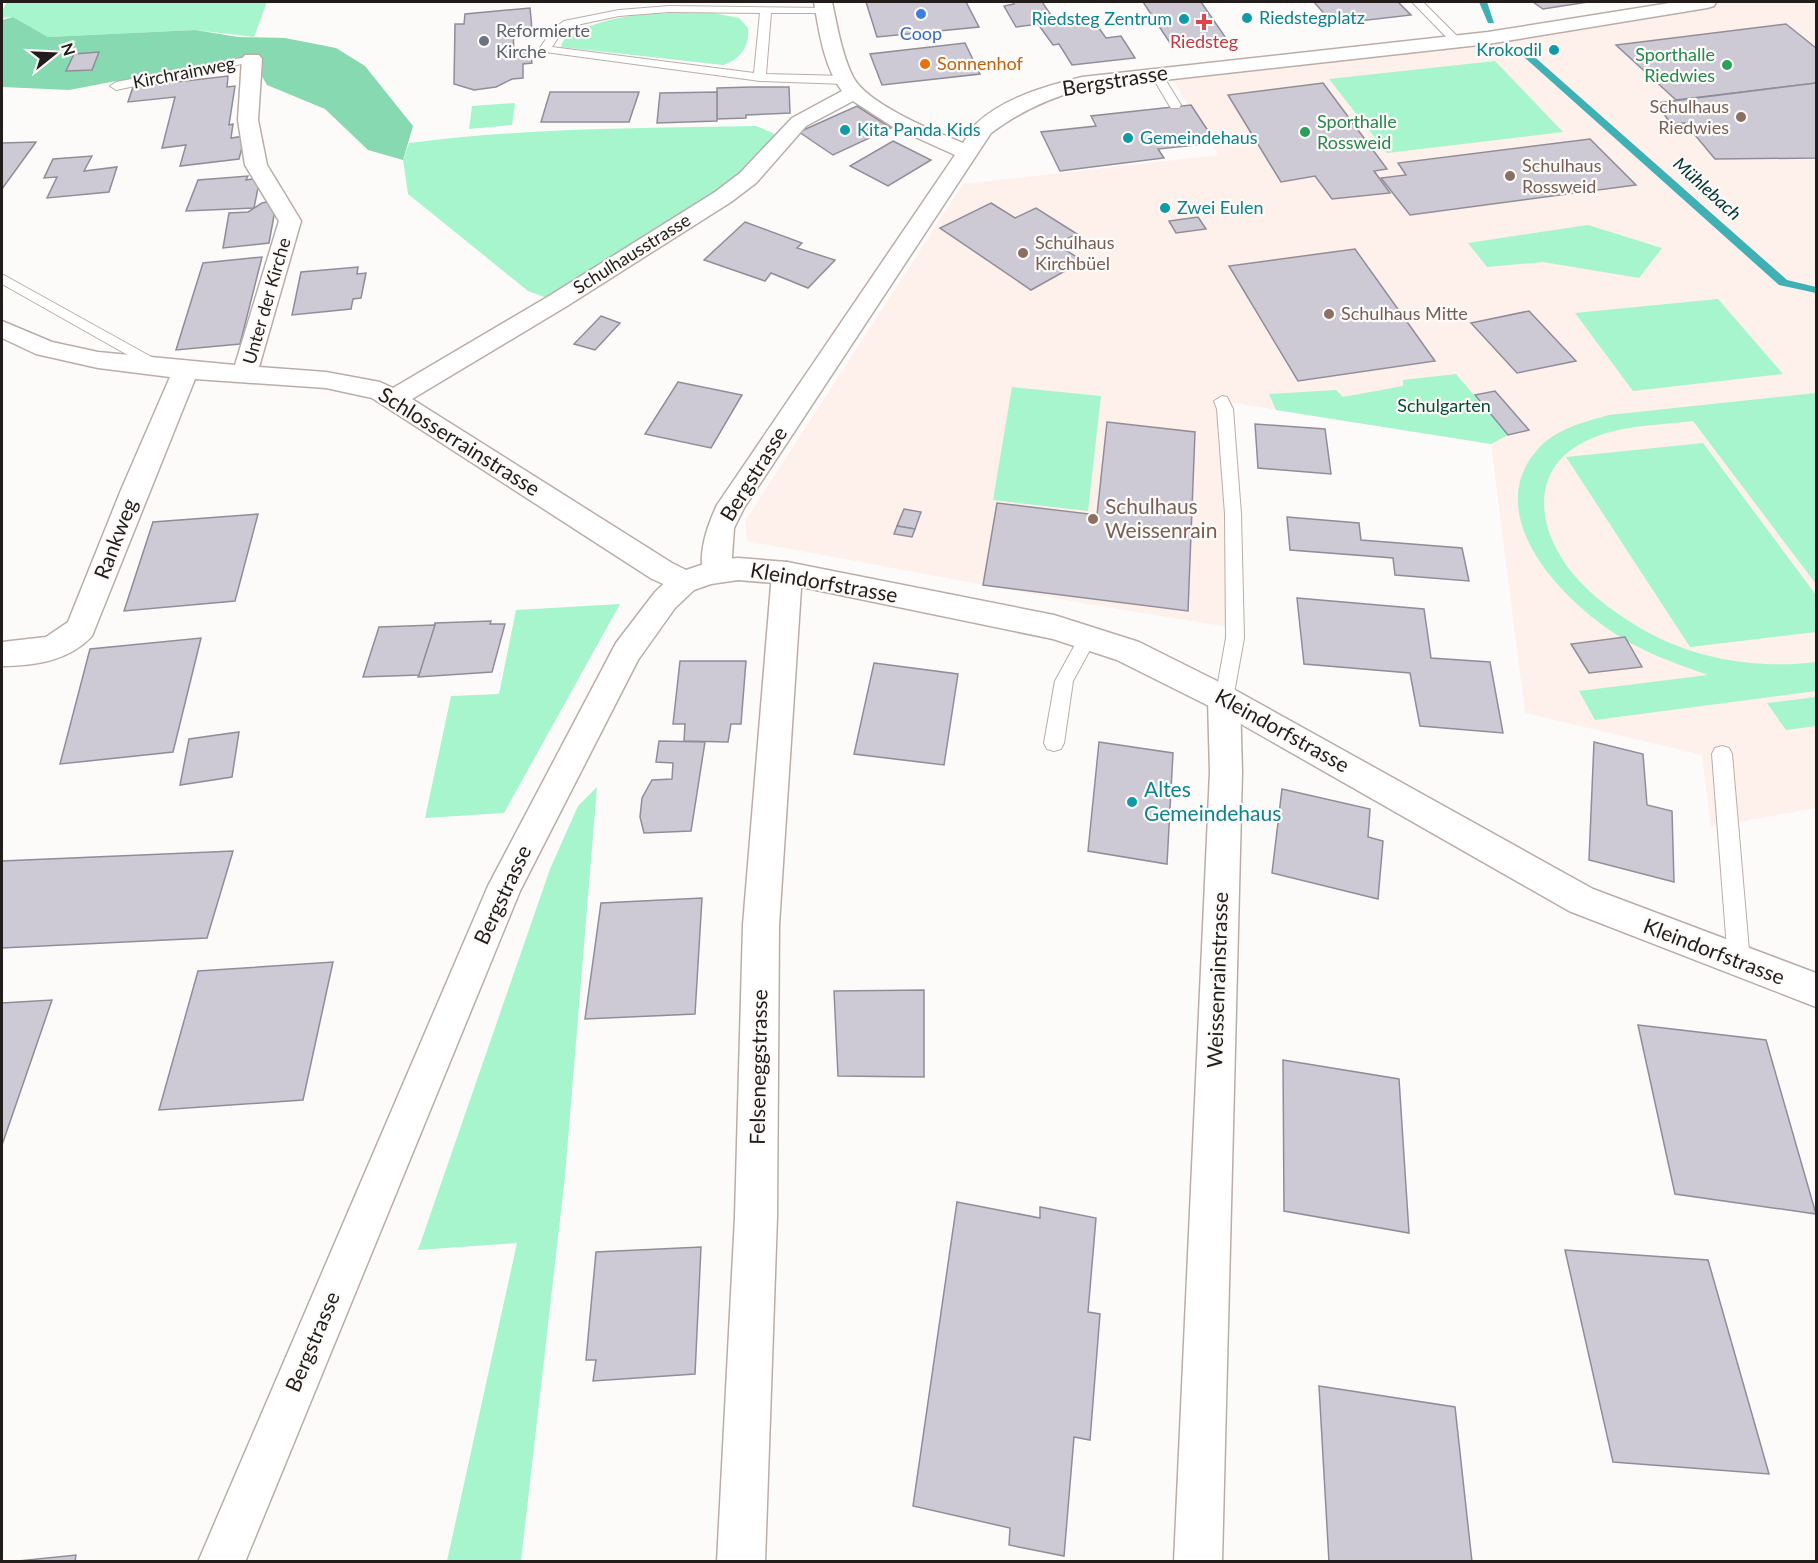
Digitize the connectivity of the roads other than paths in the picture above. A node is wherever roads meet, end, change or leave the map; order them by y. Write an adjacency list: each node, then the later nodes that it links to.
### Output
1 (1417, 2): 5 (lane)
2 (1707, 2): 5 (street, Bergstrasse)
3 (823, 6): 4 (lane); 10 (street)
4 (766, 10): 8 (lane); 8 (lane)
5 (1456, 41): 7 (street, Bergstrasse)
6 (252, 59): 9 (lane, Kirchrainweg); 16 (street, Unter der Kirche)
7 (1156, 73): 11 (lane); 12 (street, Bergstrasse)
8 (760, 77): 10 (lane)
9 (116, 86)
10 (849, 87): 12 (street); 17 (street, Schulhausstrasse)
11 (1175, 105)
12 (967, 153): 20 (street, Bergstrasse)
13 (2, 278): 15 (lane)
14 (2, 329): 15 (street, Schlosserrainstrasse)
15 (174, 369): 16 (street, Schlosserrainstrasse); 22 (street, Rankweg)
16 (245, 373): 17 (street, Schlosserrainstrasse)
17 (394, 398): 20 (street, Schlosserrainstrasse)
18 (1222, 401): 23 (lane, Weissenrainstrasse)
19 (787, 573): 20 (street, Kleindorfstrasse); 21 (street, Kleindorfstrasse); 29 (street, Felseneggstrasse)
20 (700, 576): 28 (street, Bergstrasse)
21 (1088, 637): 23 (street, Kleindorfstrasse); 24 (lane)
22 (2, 654)
23 (1224, 699): 26 (street, Kleindorfstrasse); 30 (street, Weissenrainstrasse)
24 (1054, 743)
25 (1722, 754): 26 (lane)
26 (1739, 962): 27 (street, Kleindorfstrasse)
27 (1816, 990)
28 (221, 1562)
29 (741, 1562)
30 (1198, 1562)

